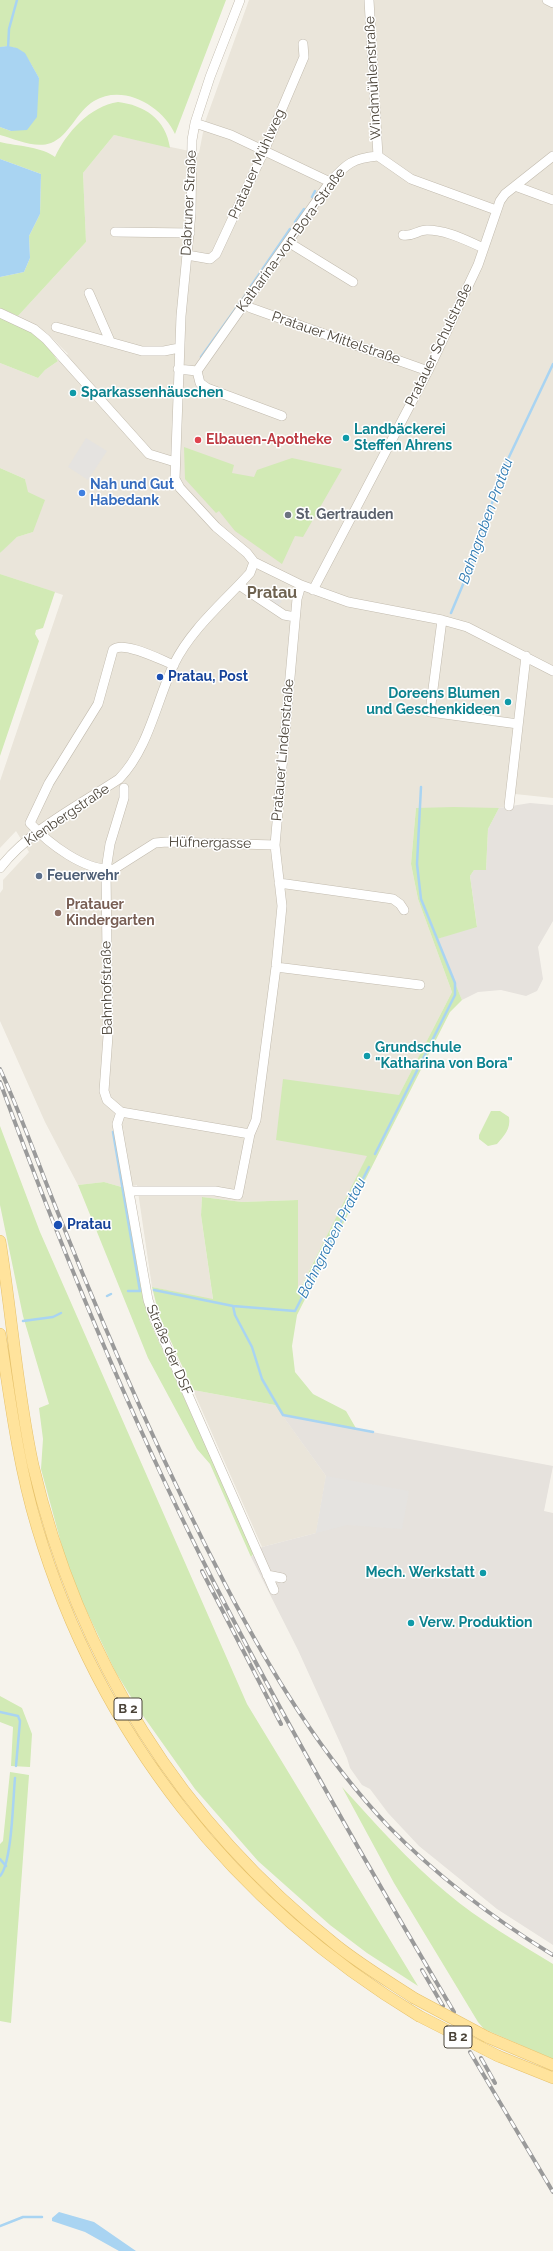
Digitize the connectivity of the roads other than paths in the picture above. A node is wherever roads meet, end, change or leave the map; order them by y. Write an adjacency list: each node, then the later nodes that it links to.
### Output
1 (240, 0): 6 (street, Dabruner Straße)
2 (368, 0): 8 (street, Windmühlenstraße)
3 (548, 0): 4 (street)
4 (553, 3)
5 (303, 44): 7 (street, Pratauer Mühlweg)
6 (195, 122): 7 (street); 15 (street, Dabruner Straße)
7 (264, 151): 10 (street); 19 (street, Pratauer Mühlweg)
8 (378, 156): 10 (street, Katharina-von-Bora-Straße); 13 (street)
9 (553, 156): 11 (street, Pratauer Schulstraße)
10 (330, 182): 17 (street, Katharina-von-Bora-Straße)
11 (514, 186): 12 (street); 13 (street, Pratauer Schulstraße)
12 (553, 200)
13 (496, 210): 18 (street, Pratauer Schulstraße)
14 (115, 232): 15 (street)
15 (190, 233): 19 (street, Dabruner Straße)
16 (403, 235): 18 (street)
17 (288, 242): 20 (street); 22 (street, Katharina-von-Bora-Straße)
18 (484, 248): 29 (street, Pratauer Schulstraße)
19 (187, 255): 26 (street, Dabruner Straße)
20 (353, 282)
21 (89, 293): 25 (street)
22 (244, 304): 28 (street, Katharina-von-Bora-Straße); 29 (street, Pratauer Mittelstraße)
23 (0, 313): 31 (street)
24 (56, 327): 25 (street)
25 (110, 341): 26 (street)
26 (179, 348): 27 (street, Dabruner Straße)
27 (178, 369): 28 (street); 31 (street, Dabruner Straße)
28 (197, 371): 30 (street)
29 (428, 371): 35 (street, Pratauer Schulstraße)
30 (282, 416)
31 (174, 462): 32 (street, Dabruner Straße)
32 (254, 562): 33 (street); 34 (street)
33 (239, 585): 36 (street); 39 (street)
34 (301, 585): 35 (street); 36 (street, Pratauer Lindenstraße)
35 (313, 590): 37 (street)
36 (295, 617): 45 (street, Pratauer Lindenstraße)
37 (442, 620): 38 (street); 41 (street)
38 (526, 656): 40 (street); 41 (street)
39 (174, 665): 44 (street, Kienbergstraße); 44 (street)
40 (553, 671)
41 (518, 724): 43 (street)
42 (124, 788): 47 (street, Bahnhofstraße)
43 (509, 806)
44 (38, 833): 46 (street, Kienbergstraße); 47 (street)
45 (274, 845): 47 (street, Hüfnergasse); 48 (street, Pratauer Lindenstraße)
46 (0, 868)
47 (106, 870): 52 (street, Bahnhofstraße)
48 (279, 882): 49 (street); 50 (street, Pratauer Lindenstraße)
49 (404, 910)
50 (276, 967): 51 (street); 53 (street, Pratauer Lindenstraße)
51 (420, 985)
52 (120, 1112): 53 (street); 54 (street, Straße der DSF)
53 (250, 1134): 54 (street, Pratauer Lindenstraße)
54 (130, 1191): 57 (street, Straße der DSF)
55 (0, 1241): 60 (main road, B 2, bridge)
56 (0, 1334): 61 (main road, B 2, bridge)
57 (267, 1575): 58 (street); 59 (street, Straße der DSF)
58 (282, 1578)
59 (274, 1590)
60 (553, 2065)
61 (553, 2078)

